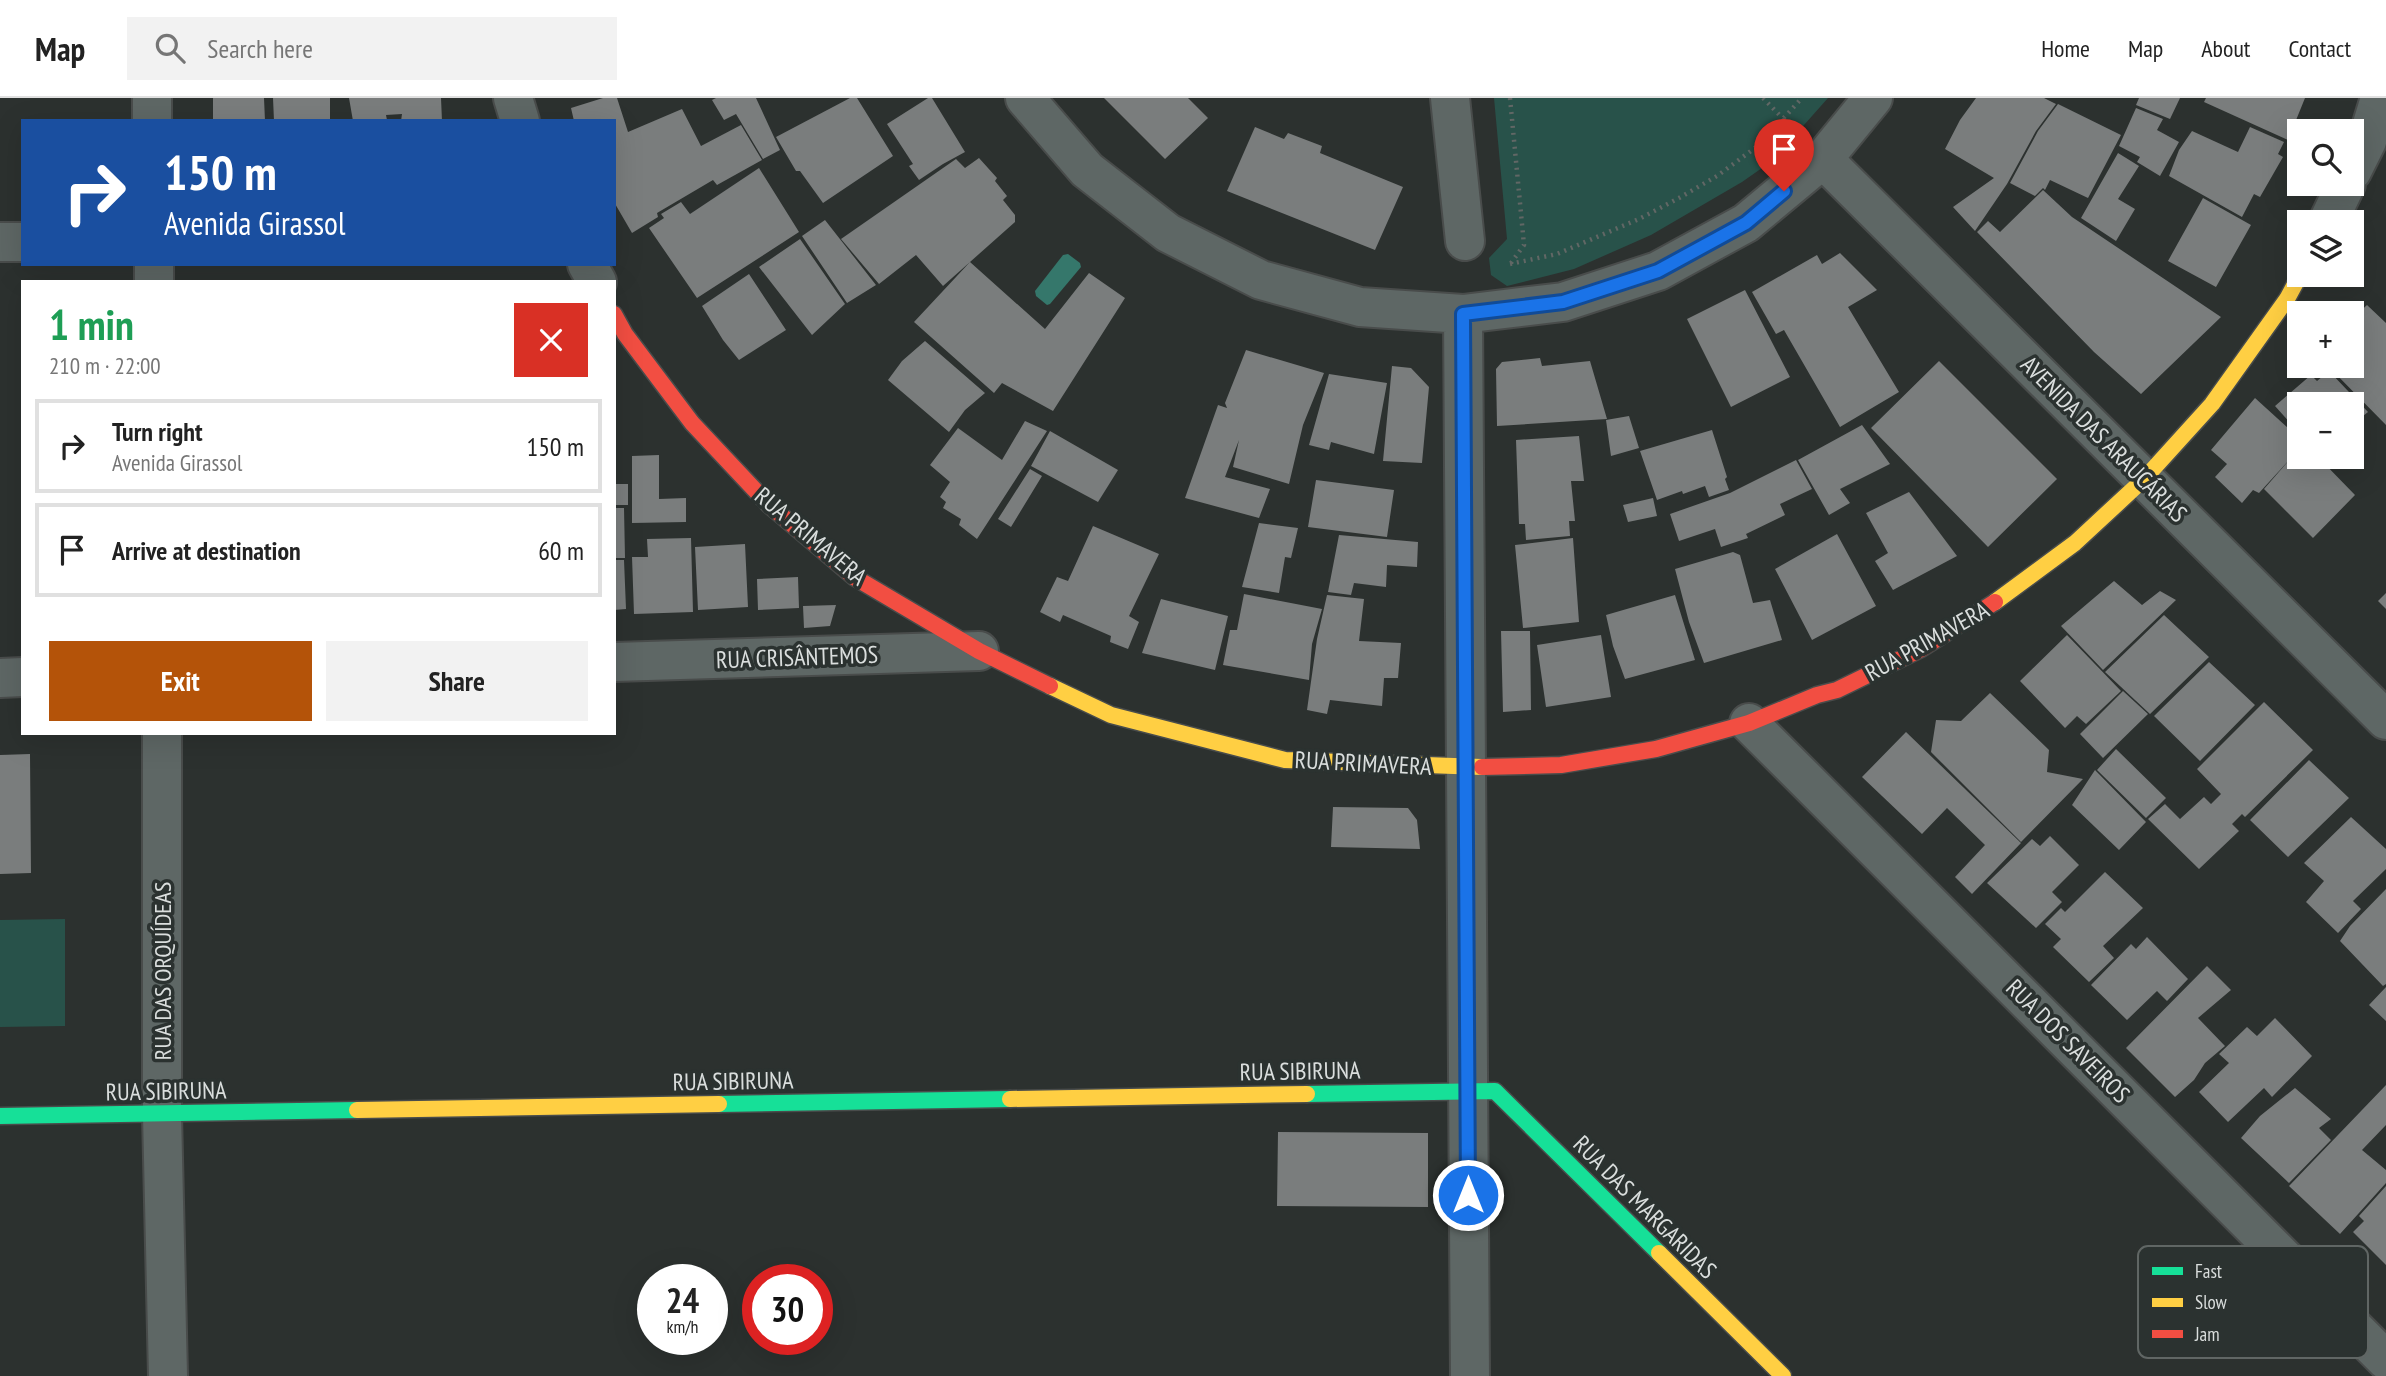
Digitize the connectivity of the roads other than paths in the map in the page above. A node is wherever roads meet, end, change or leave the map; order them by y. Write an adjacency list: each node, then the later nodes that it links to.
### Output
1 (152, 98): 7 (street)
2 (513, 98): 8 (street)
3 (1025, 98): 15 (street)
4 (1450, 98): 11 (street)
5 (1873, 98): 10 (street)
6 (2380, 98): 9 (street)
7 (152, 119)
8 (519, 119)
9 (2368, 157)
10 (1823, 159): 15 (street); 17 (street, AVENIDA DAS ARAUCÁRIAS)
11 (1465, 241)
12 (0, 242): 13 (street)
13 (21, 242)
14 (2294, 287): 17 (street, RUA PRIMAVERA)
15 (1463, 314): 25 (street)
16 (616, 318): 18 (street, RUA PRIMAVERA)
17 (2144, 479): 22 (street, AVENIDA DAS ARAUCÁRIAS); 23 (street, RUA PRIMAVERA)
18 (979, 651): 19 (street, RUA CRISÂNTEMOS); 25 (street, RUA PRIMAVERA)
19 (616, 662)
20 (21, 677): 21 (street)
21 (0, 678)
22 (2386, 719)
23 (1749, 723): 25 (street, RUA PRIMAVERA); 29 (street, RUA DOS SAVEIROS)
24 (162, 735): 27 (street, RUA DAS ORQUÍDEAS)
25 (1465, 768): 26 (street)
26 (1467, 1091): 27 (street, RUA SIBIRUNA); 33 (street); 34 (street, RUA DAS MARGARIDAS)
27 (162, 1114): 28 (street, RUA SIBIRUNA); 32 (street, RUA DAS ORQUÍDEAS)
28 (0, 1116)
29 (2272, 1246)
30 (2368, 1342): 31 (street, RUA DOS SAVEIROS)
31 (2386, 1360)
32 (168, 1376)
33 (1470, 1376)
34 (1783, 1376)

